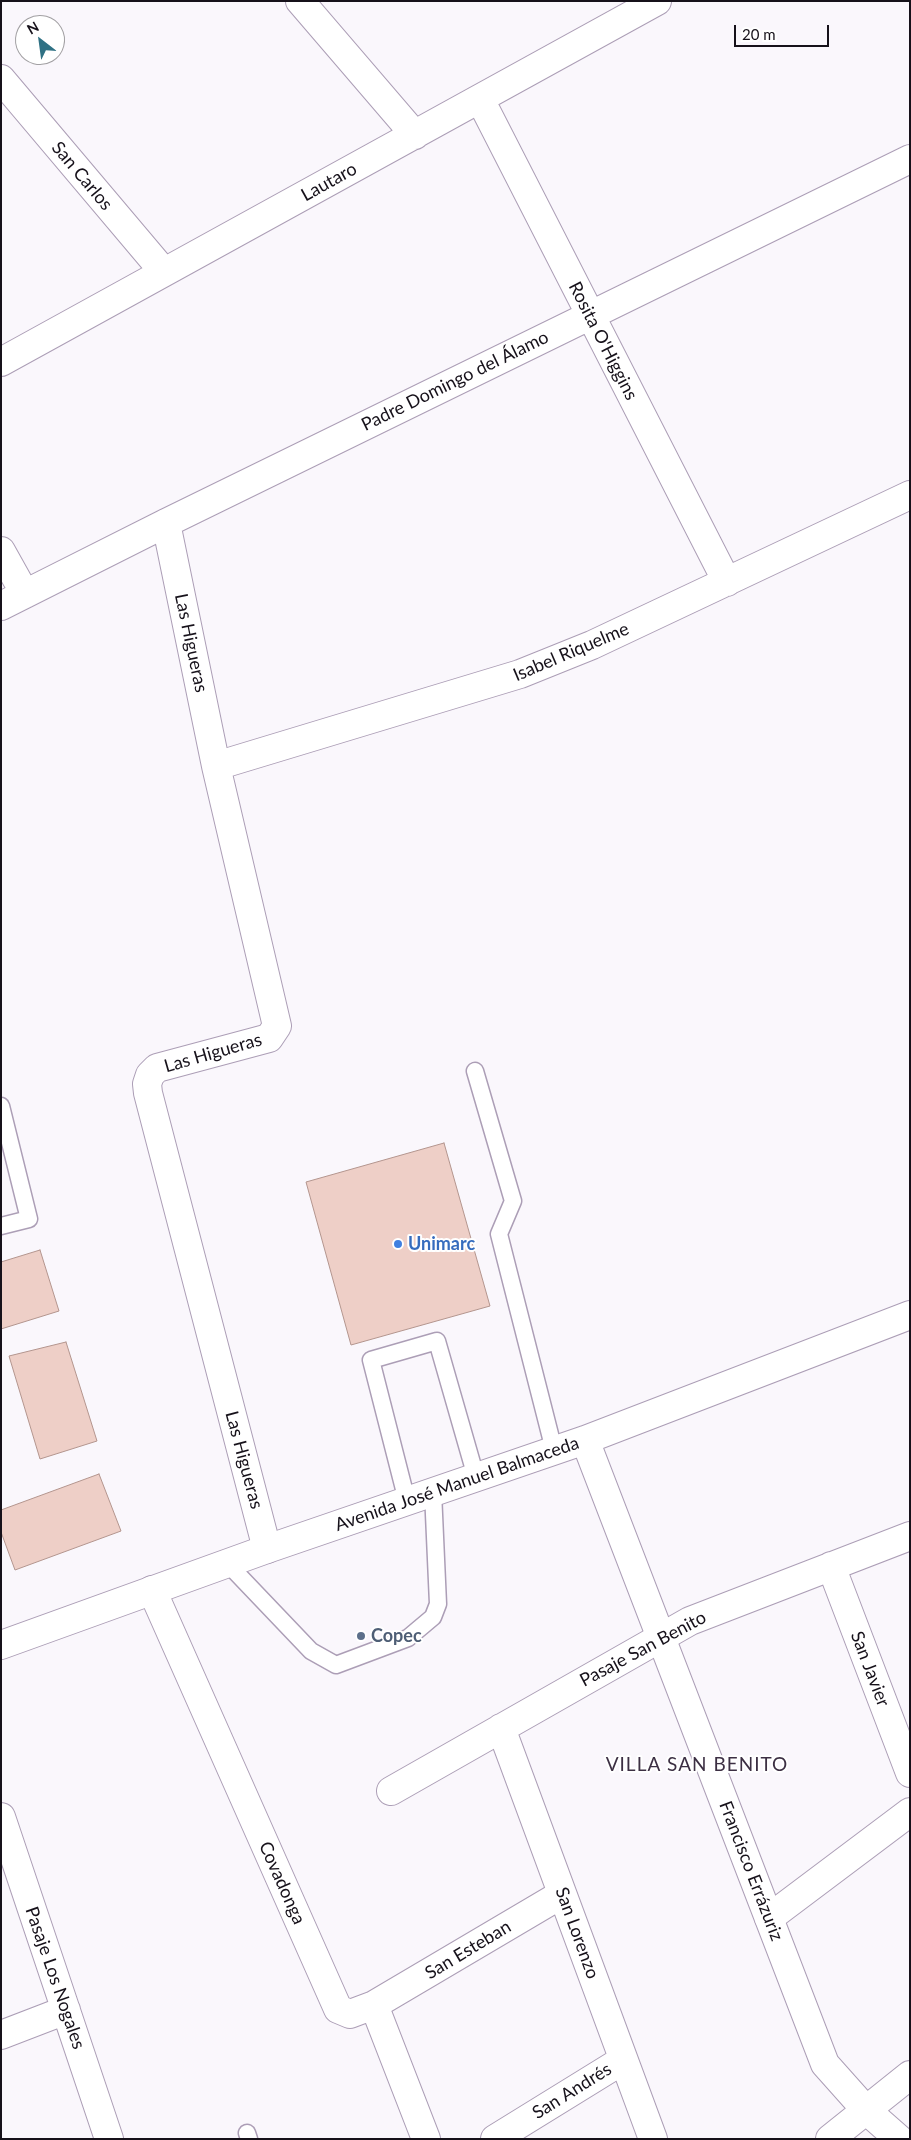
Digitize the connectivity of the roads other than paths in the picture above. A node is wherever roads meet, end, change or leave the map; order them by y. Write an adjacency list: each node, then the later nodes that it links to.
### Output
1 (300, 1): 5 (street)
2 (657, 1): 4 (street, Lautaro)
3 (1, 79): 7 (street, San Carlos)
4 (480, 99): 5 (street, Lautaro); 8 (street, Rosita O'Higgins)
5 (415, 135): 7 (street, Lautaro)
6 (910, 159): 8 (street, Padre Domingo del Álamo)
7 (164, 272): 9 (street, Lautaro)
8 (590, 316): 11 (street, Padre Domingo del Álamo); 13 (street, Rosita O'Higgins)
9 (1, 362)
10 (910, 495): 13 (street, Isabel Riquelme)
11 (166, 523): 14 (street, Padre Domingo del Álamo); 15 (street, Las Higueras)
12 (1, 551): 14 (street)
13 (727, 582): 15 (street, Isabel Riquelme)
14 (13, 600)
15 (216, 766): 26 (street, Las Higueras)
16 (475, 1071): 21 (lane)
17 (1, 1106): 18 (lane)
18 (1, 1226)
19 (910, 1315): 20 (street, Avenida José Manuel Balmaceda)
20 (585, 1440): 21 (street, Avenida José Manuel Balmaceda); 30 (street, Francisco Errázuriz)
21 (554, 1450): 22 (street, Avenida José Manuel Balmaceda)
22 (476, 1478): 23 (street, Avenida José Manuel Balmaceda); 24 (lane)
23 (433, 1492): 24 (street, Avenida José Manuel Balmaceda); 27 (lane)
24 (407, 1501): 26 (street, Avenida José Manuel Balmaceda)
25 (910, 1536): 28 (street, Pasaje San Benito)
26 (267, 1549): 27 (street, Avenida José Manuel Balmaceda)
27 (228, 1564): 29 (street, Avenida José Manuel Balmaceda)
28 (831, 1566): 30 (street, Pasaje San Benito); 33 (street, San Javier)
29 (152, 1590): 31 (street, Avenida José Manuel Balmaceda); 39 (street, Covadonga)
30 (660, 1636): 32 (street, Pasaje San Benito); 38 (street, Francisco Errázuriz)
31 (2, 1644)
32 (501, 1728): 34 (street, Pasaje San Benito); 37 (street, San Lorenzo)
33 (910, 1773)
34 (390, 1791)
35 (910, 1812): 38 (street)
36 (1, 1817): 40 (street, Pasaje Los Nogales)
37 (562, 1894): 39 (street, San Esteban); 42 (street, San Lorenzo)
38 (769, 1918): 44 (street, Francisco Errázuriz)
39 (374, 2005): 46 (street)
40 (66, 2010): 41 (street); 45 (street, Pasaje Los Nogales)
41 (1, 2035)
42 (624, 2060): 47 (street, San Andrés); 48 (street, San Lorenzo)
43 (910, 2075): 44 (street)
44 (866, 2110): 49 (street); 50 (street, Francisco Errázuriz)
45 (109, 2139)
46 (426, 2139)
47 (496, 2139)
48 (652, 2139)
49 (830, 2139)
50 (899, 2139)

